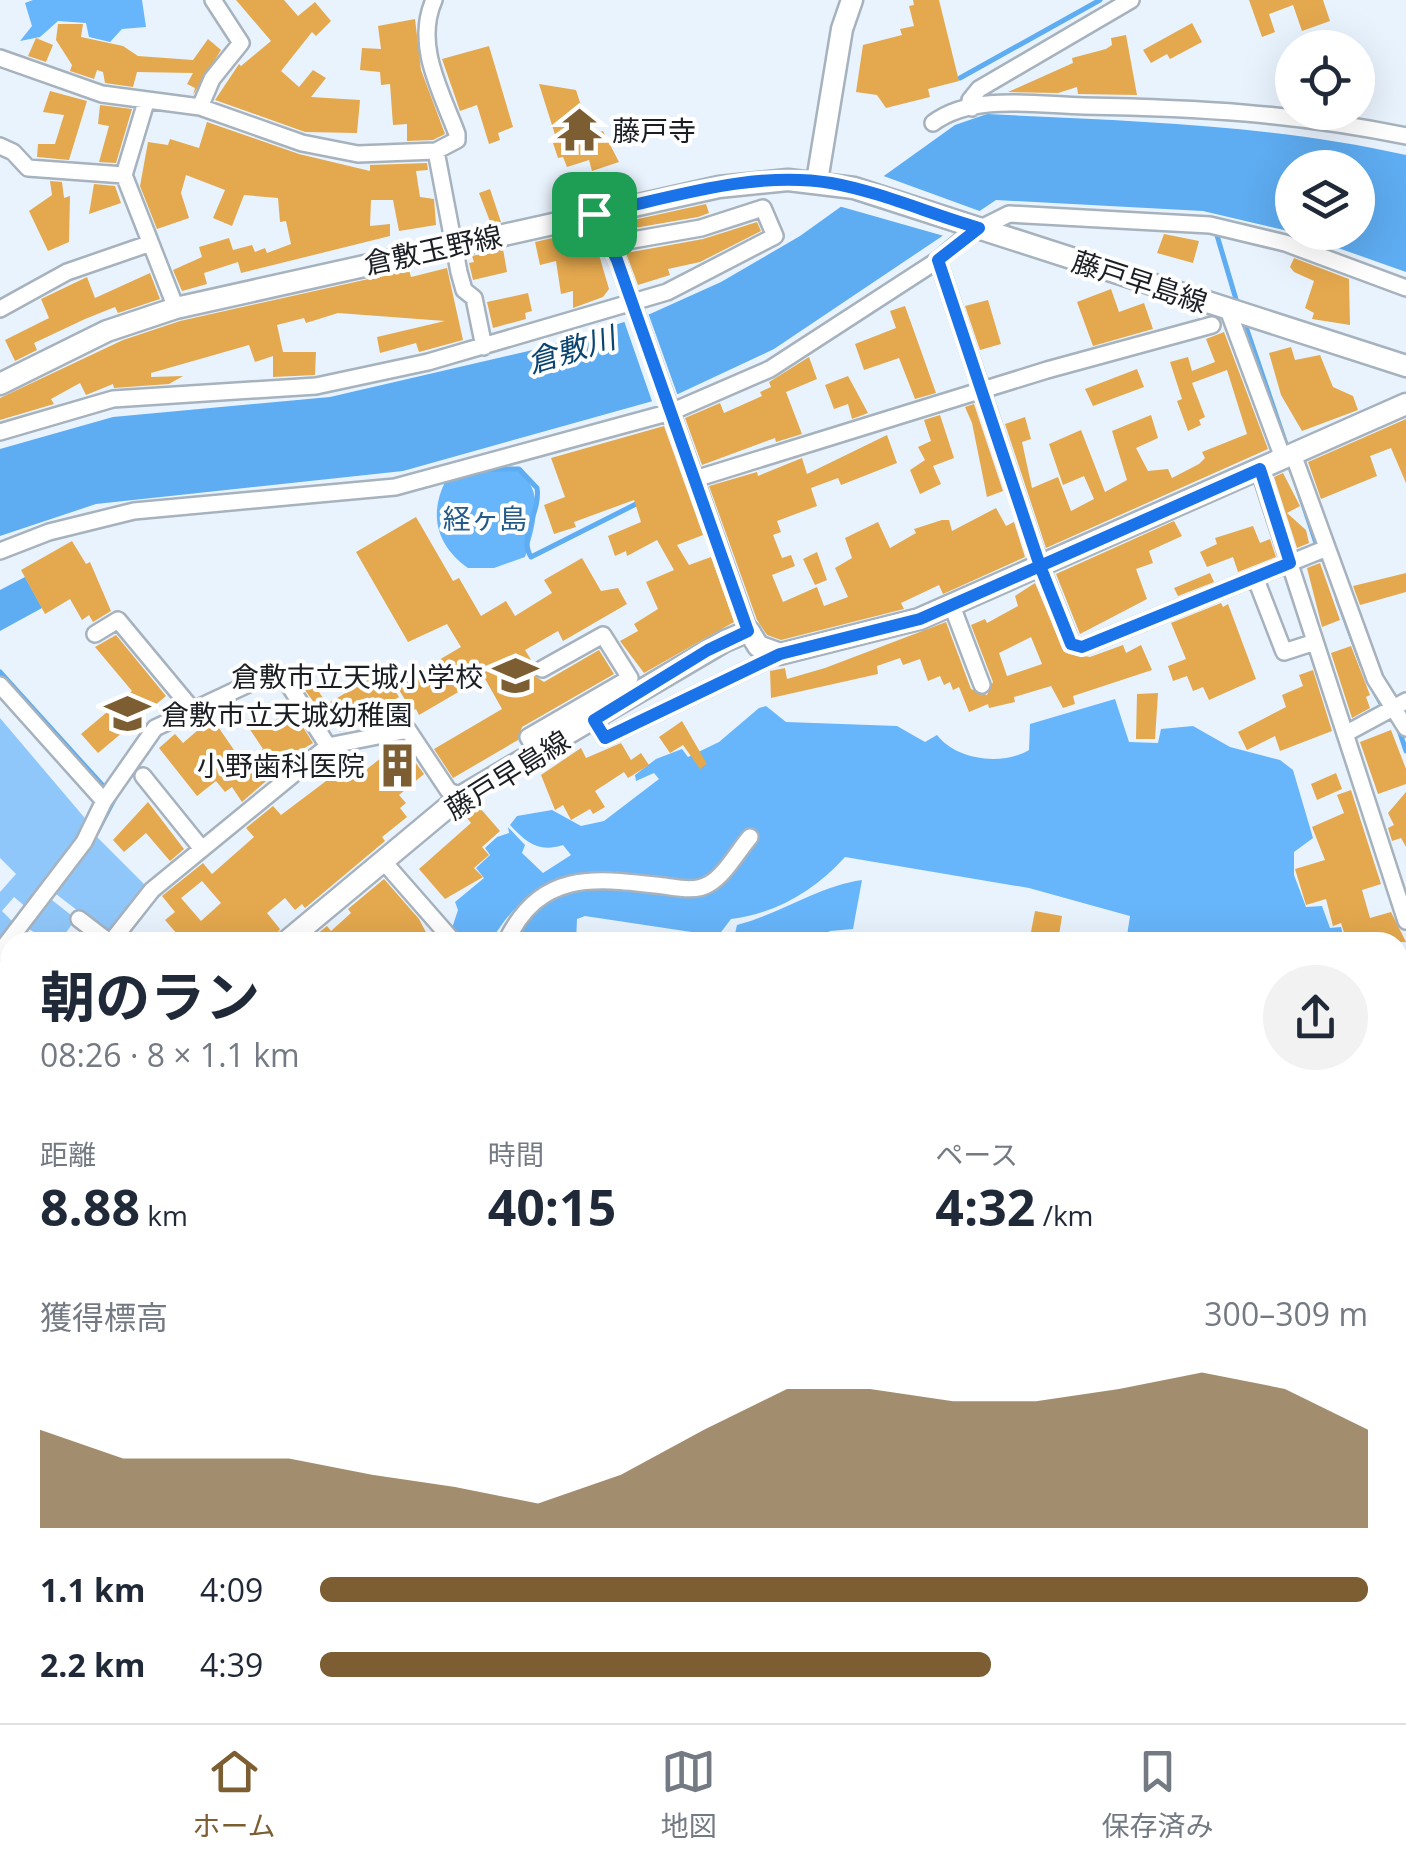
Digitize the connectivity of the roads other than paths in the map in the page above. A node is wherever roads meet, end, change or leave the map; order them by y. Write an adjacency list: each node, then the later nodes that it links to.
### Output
1 (213, 0): 8 (street)
2 (434, 0): 13 (street)
3 (852, 0): 15 (main road)
4 (1148, 0): 5 (street)
5 (1129, 2): 9 (street)
6 (0, 58): 7 (street)
7 (146, 102): 8 (street); 14 (street)
8 (200, 107): 13 (street)
9 (972, 108): 10 (street); 11 (street)
10 (933, 123)
11 (1406, 136)
12 (0, 146): 14 (street)
13 (436, 151): 20 (street)
14 (124, 175): 18 (street)
15 (817, 181): 16 (main road, 倉敷玉野線); 17 (main road, 藤戸早島線)
16 (594, 214): 19 (street); 20 (main road, 倉敷玉野線)
17 (975, 227): 21 (street); 22 (street); 26 (main road, 藤戸早島線)
18 (148, 244): 24 (street); 25 (street)
19 (610, 244): 23 (street); 23 (street)
20 (456, 245): 24 (main road, 倉敷玉野線); 28 (street)
21 (938, 260): 31 (street); 33 (street)
22 (1406, 288)
23 (634, 306): 28 (street); 33 (street)
24 (176, 308): 30 (main road, 倉敷玉野線)
25 (0, 309)
26 (1237, 313): 29 (main road, 藤戸早島線); 35 (street)
27 (1212, 325): 31 (street)
28 (484, 347): 34 (street)
29 (1406, 366)
30 (0, 384)
31 (981, 391): 37 (street); 41 (street)
32 (1406, 404): 35 (main road)
33 (670, 410): 37 (street); 39 (street)
34 (0, 432)
35 (1288, 456): 36 (main road); 38 (street)
36 (1260, 469): 40 (street); 41 (main road)
37 (695, 479): 44 (street)
38 (1323, 550): 40 (street); 51 (street)
39 (0, 551)
40 (1290, 563): 42 (street); 46 (street)
41 (1040, 566): 42 (street); 43 (main road)
42 (1255, 577): 46 (street)
43 (952, 606): 47 (main road); 49 (street)
44 (748, 631): 47 (main road); 53 (main road, 藤戸早島線)
45 (95, 634): 52 (street)
46 (1314, 642): 55 (street)
47 (780, 654): 53 (street)
48 (542, 670): 57 (street)
49 (982, 684)
50 (0, 685): 60 (street)
51 (1392, 708): 54 (street); 55 (street)
52 (192, 709): 56 (street); 60 (street)
53 (594, 720): 57 (main road, 藤戸早島線)
54 (1406, 728)
55 (1345, 734): 65 (street)
56 (328, 746): 59 (street); 62 (street)
57 (538, 752): 59 (main road, 藤戸早島線)
58 (142, 776): 62 (street)
59 (460, 797): 64 (main road, 藤戸早島線)
60 (104, 801): 68 (street)
61 (750, 837): 73 (street)
62 (202, 849): 70 (street)
63 (1406, 856): 65 (street)
64 (384, 862): 71 (main road, 藤戸早島線); 72 (street)
65 (1387, 863): 67 (street)
66 (79, 919): 69 (street)
67 (1406, 921)
68 (15, 932)
69 (97, 932)
70 (117, 932)
71 (298, 932)
72 (445, 932)
73 (513, 932)

